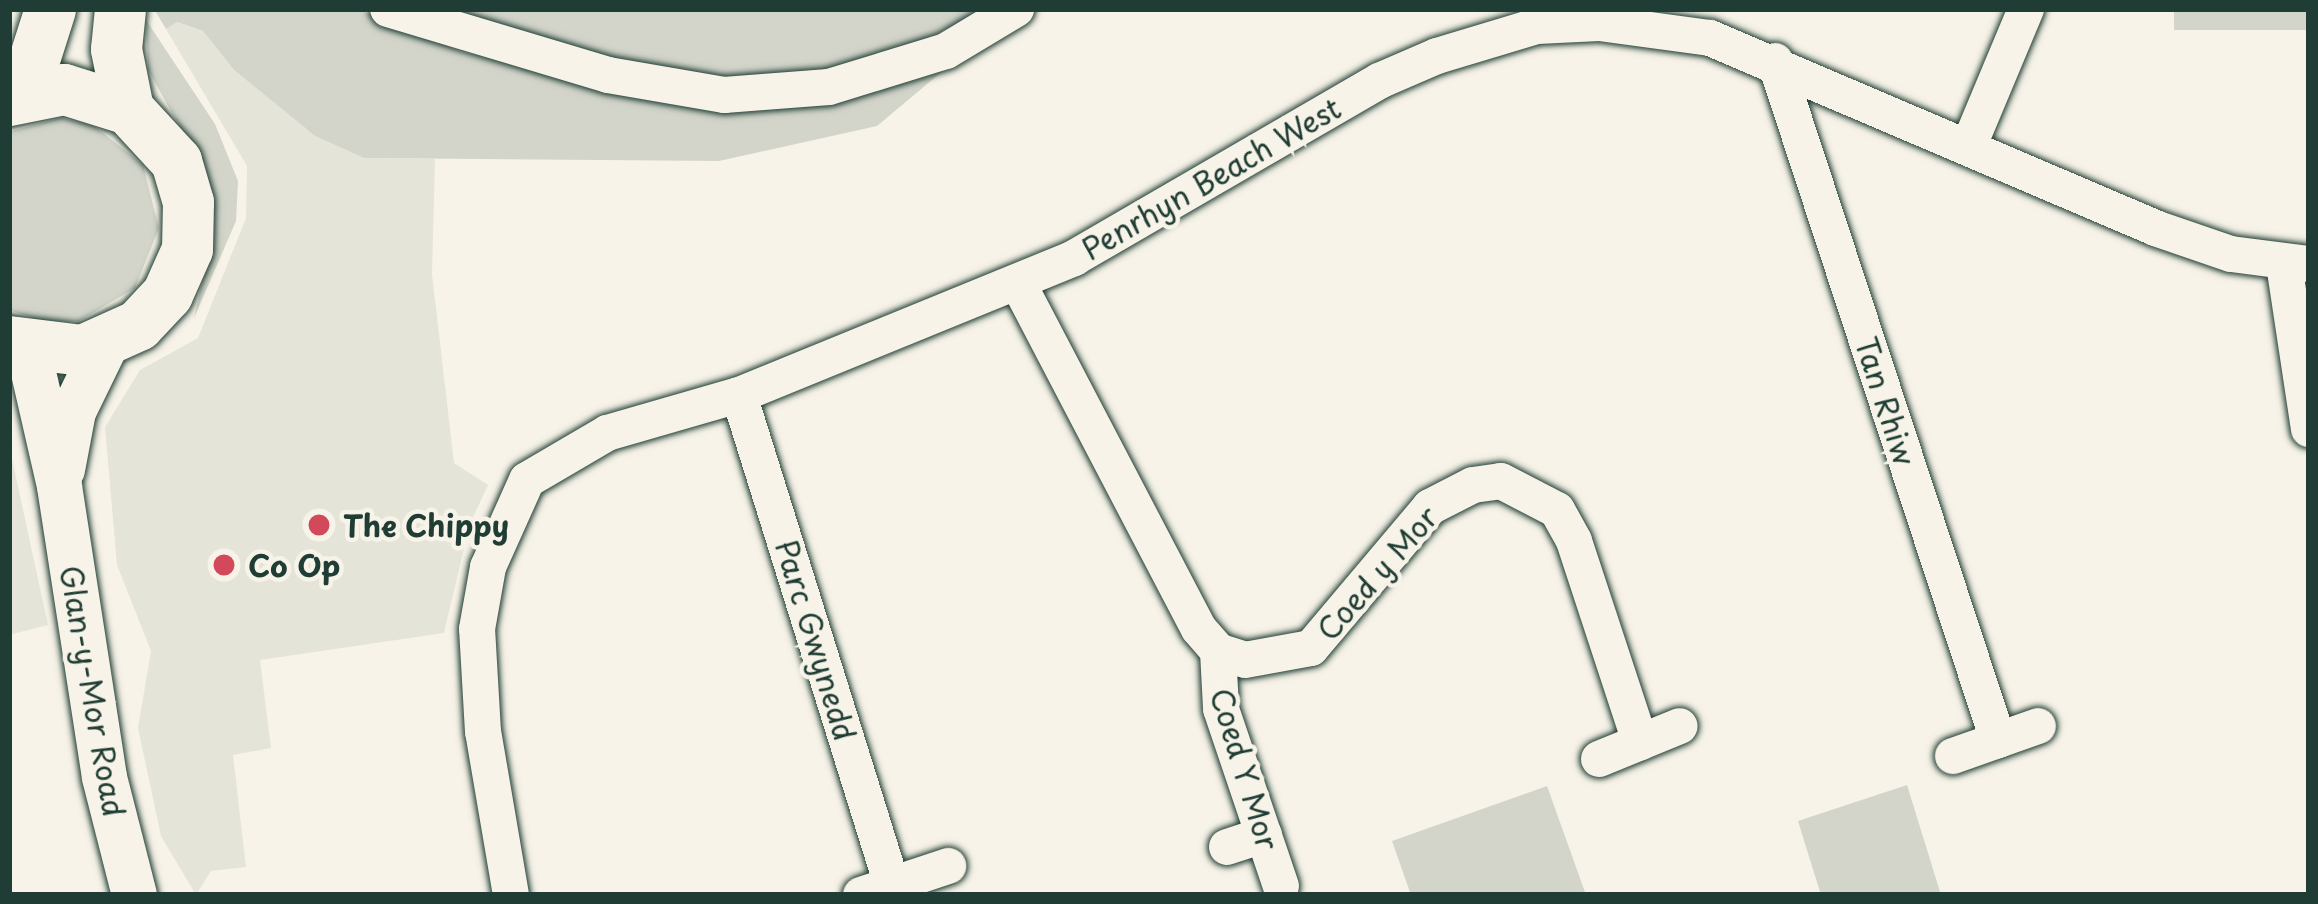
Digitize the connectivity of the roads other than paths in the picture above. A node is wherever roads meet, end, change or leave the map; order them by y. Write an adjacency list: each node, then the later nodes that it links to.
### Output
1 (50, 9): 7 (main road)
2 (120, 9): 8 (main road)
3 (388, 9): 4 (street)
4 (1016, 9)
5 (2026, 9): 9 (street)
6 (1775, 61): 9 (street, Penrhyn Beach West); 11 (street, Penrhyn Beach West); 20 (street, Tan Rhiw)
7 (17, 78): 8 (main road)
8 (128, 109): 12 (main road)
9 (1970, 143): 10 (street, Penrhyn Beach West)
10 (2296, 264): 15 (street)
11 (1018, 283): 14 (street, Penrhyn Beach West); 17 (street, Coed y Mor)
12 (106, 343): 13 (main road); 16 (street)
13 (14, 344): 16 (street)
14 (739, 395): 28 (street, Parc Gwynedd); 30 (street, Penrhyn Beach West)
15 (2309, 430)
16 (59, 486): 29 (street, Glan-y-Mor Road)
17 (1218, 651): 21 (street, Coed y Mor); 24 (street, Coed Y Mor)
18 (1680, 726): 21 (street)
19 (2038, 726): 20 (street)
20 (1998, 740): 22 (street)
21 (1640, 742): 23 (street)
22 (1953, 756)
23 (1599, 759)
24 (1264, 835): 25 (street); 27 (street, Coed Y Mor)
25 (1227, 847)
26 (948, 866): 28 (street)
27 (1281, 886)
28 (877, 890)
29 (134, 895)
30 (511, 895)

